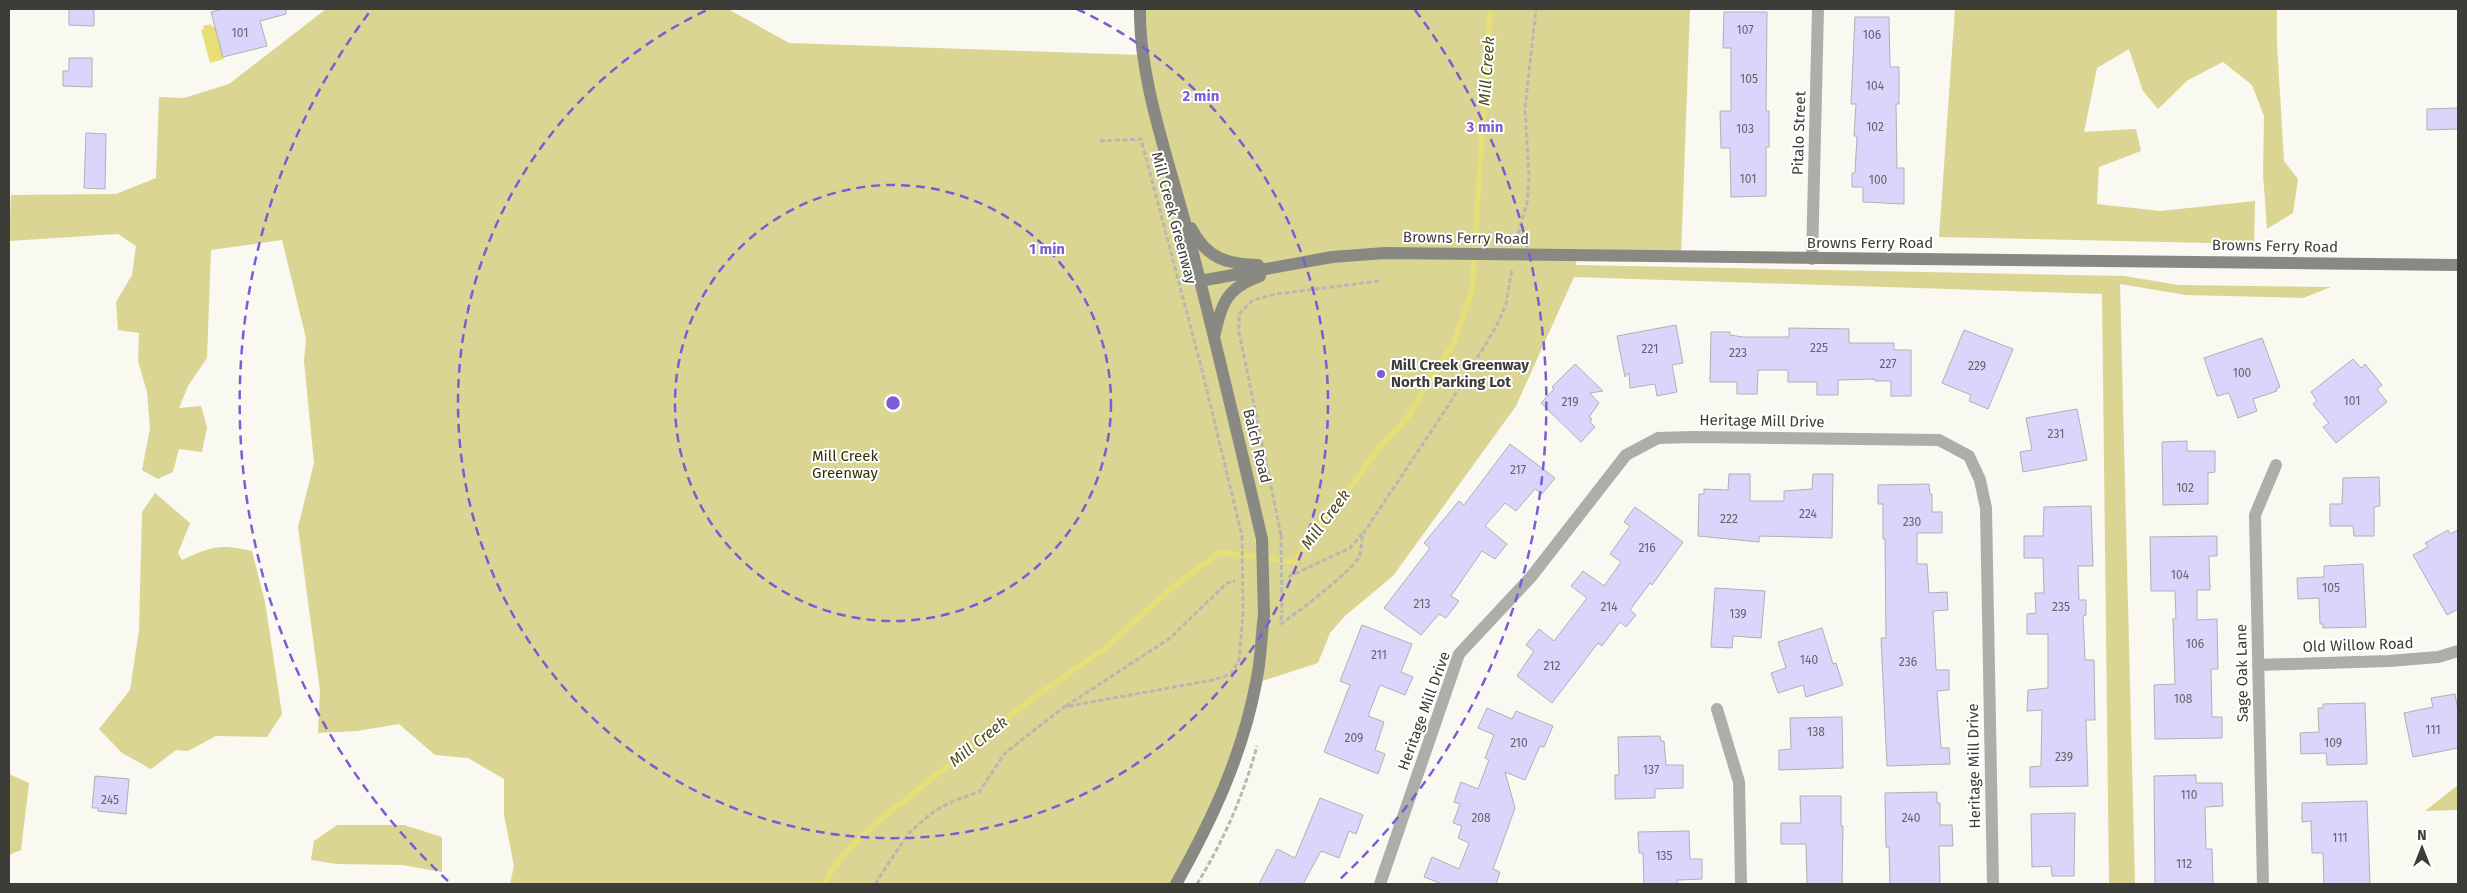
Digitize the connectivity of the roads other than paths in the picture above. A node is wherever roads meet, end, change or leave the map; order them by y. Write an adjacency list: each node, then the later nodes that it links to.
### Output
1 (1140, 9): 3 (street, Balch Road)
2 (1818, 9): 4 (street, Pitalo Street)
3 (1181, 209): 6 (street, Browns Ferry Road); 7 (street, Balch Road)
4 (1812, 259): 5 (street, Browns Ferry Road); 6 (street, Browns Ferry Road)
5 (2458, 265)
6 (1283, 267): 7 (street, Browns Ferry Road); 8 (street, Browns Ferry Road)
7 (1200, 281): 8 (street, Balch Road)
8 (1214, 340): 13 (street, Balch Road, bridge)
9 (2276, 465): 11 (street, Sage Oak Lane)
10 (2458, 651): 11 (street, Old Willow Road)
11 (2258, 665): 17 (street, Sage Oak Lane)
12 (1716, 709): 15 (street)
13 (1176, 884)
14 (1380, 884): 16 (street, Heritage Mill Drive)
15 (1741, 884)
16 (1993, 884)
17 (2263, 884)

